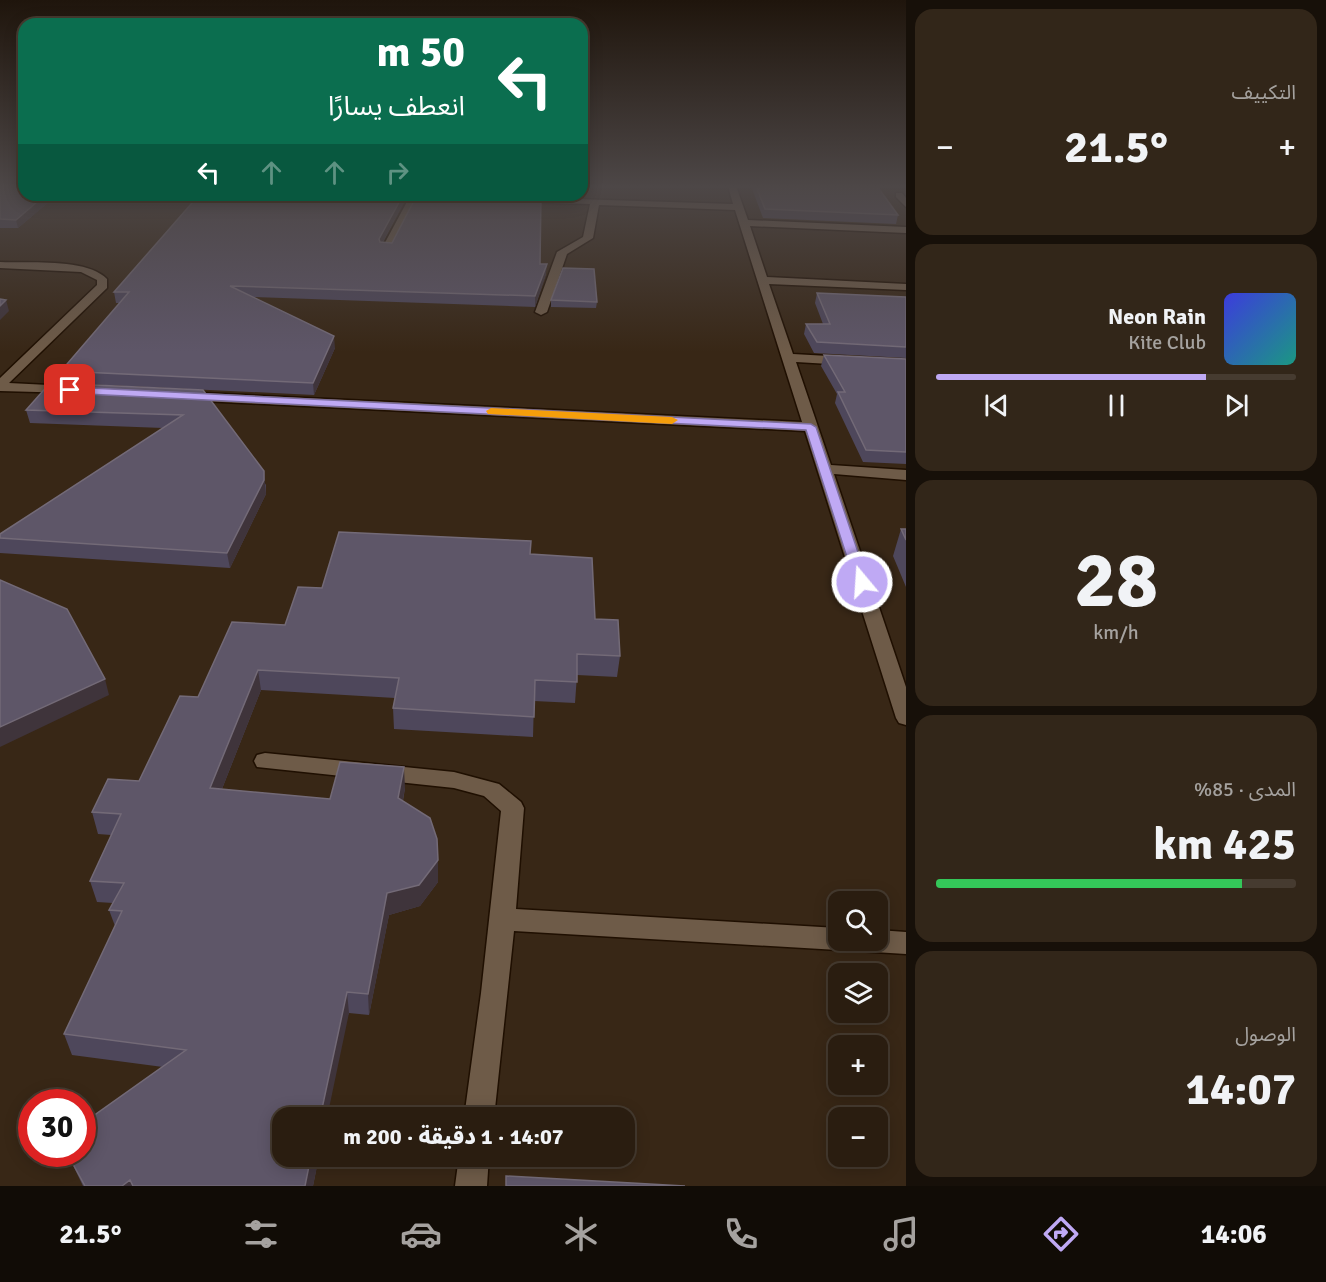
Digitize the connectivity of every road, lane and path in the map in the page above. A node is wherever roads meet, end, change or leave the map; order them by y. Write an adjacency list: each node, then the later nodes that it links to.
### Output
1 (391, 241): 4 (street)
2 (582, 241): 8 (street)
3 (750, 241): 6 (street)
4 (386, 250)
5 (0, 265): 11 (street)
6 (763, 280): 7 (street); 9 (street)
7 (906, 287)
8 (542, 312)
9 (788, 358): 10 (street); 14 (street)
10 (859, 362)
11 (0, 386): 12 (street)
12 (81, 391)
13 (174, 396): 14 (street)
14 (811, 427): 15 (street)
15 (825, 469): 16 (street); 17 (street)
16 (906, 475)
17 (906, 718)
18 (265, 761): 19 (street)
19 (502, 919): 20 (street); 23 (street)
20 (828, 938)
21 (888, 942): 22 (street)
22 (906, 943)
23 (480, 1107)
24 (473, 1167): 25 (street)
25 (471, 1186)

